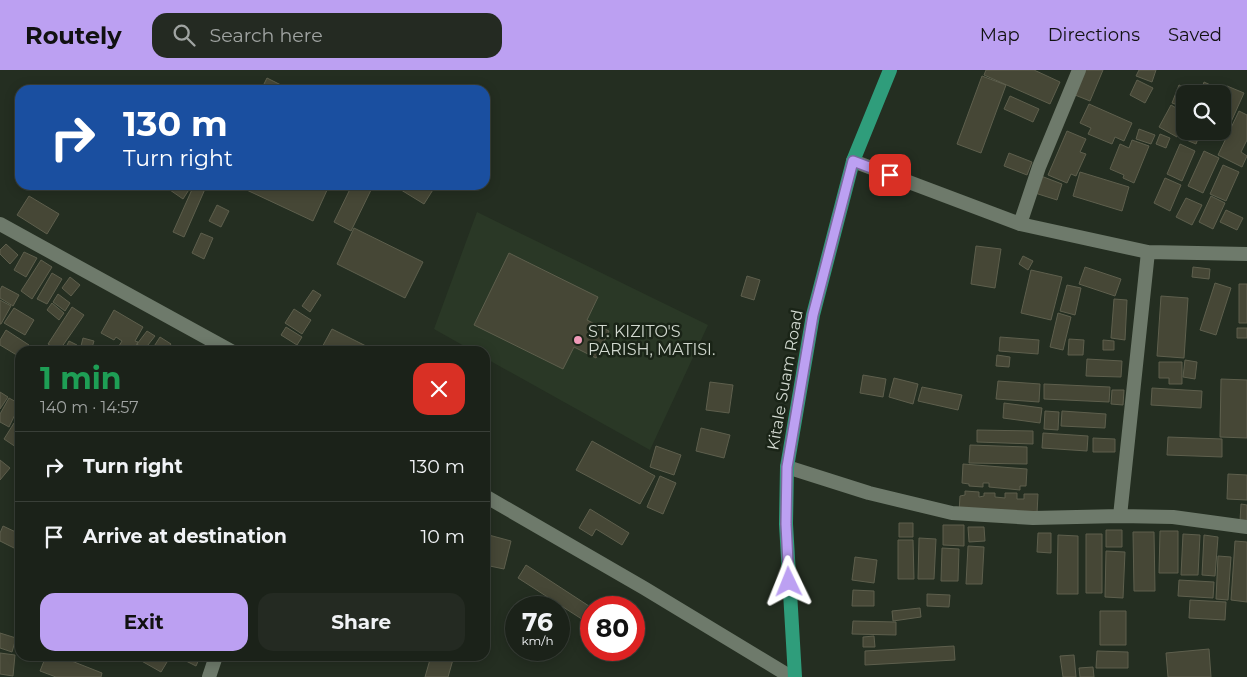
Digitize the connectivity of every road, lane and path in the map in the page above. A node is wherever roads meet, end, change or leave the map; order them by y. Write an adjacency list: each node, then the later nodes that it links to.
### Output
1 (890, 70): 3 (highway, Kitale Suam Road)
2 (1079, 70): 5 (street)
3 (853, 161): 5 (street); 9 (highway, Kitale Suam Road)
4 (0, 224): 8 (street)
5 (1020, 224): 6 (street)
6 (1148, 252): 7 (street); 11 (street)
7 (1247, 254)
8 (222, 346)
9 (787, 467): 11 (street); 15 (highway, Kitale Suam Road)
10 (490, 499): 15 (street)
11 (1120, 516): 12 (street)
12 (1247, 527)
13 (214, 661): 14 (street)
14 (209, 677)
15 (793, 677)

